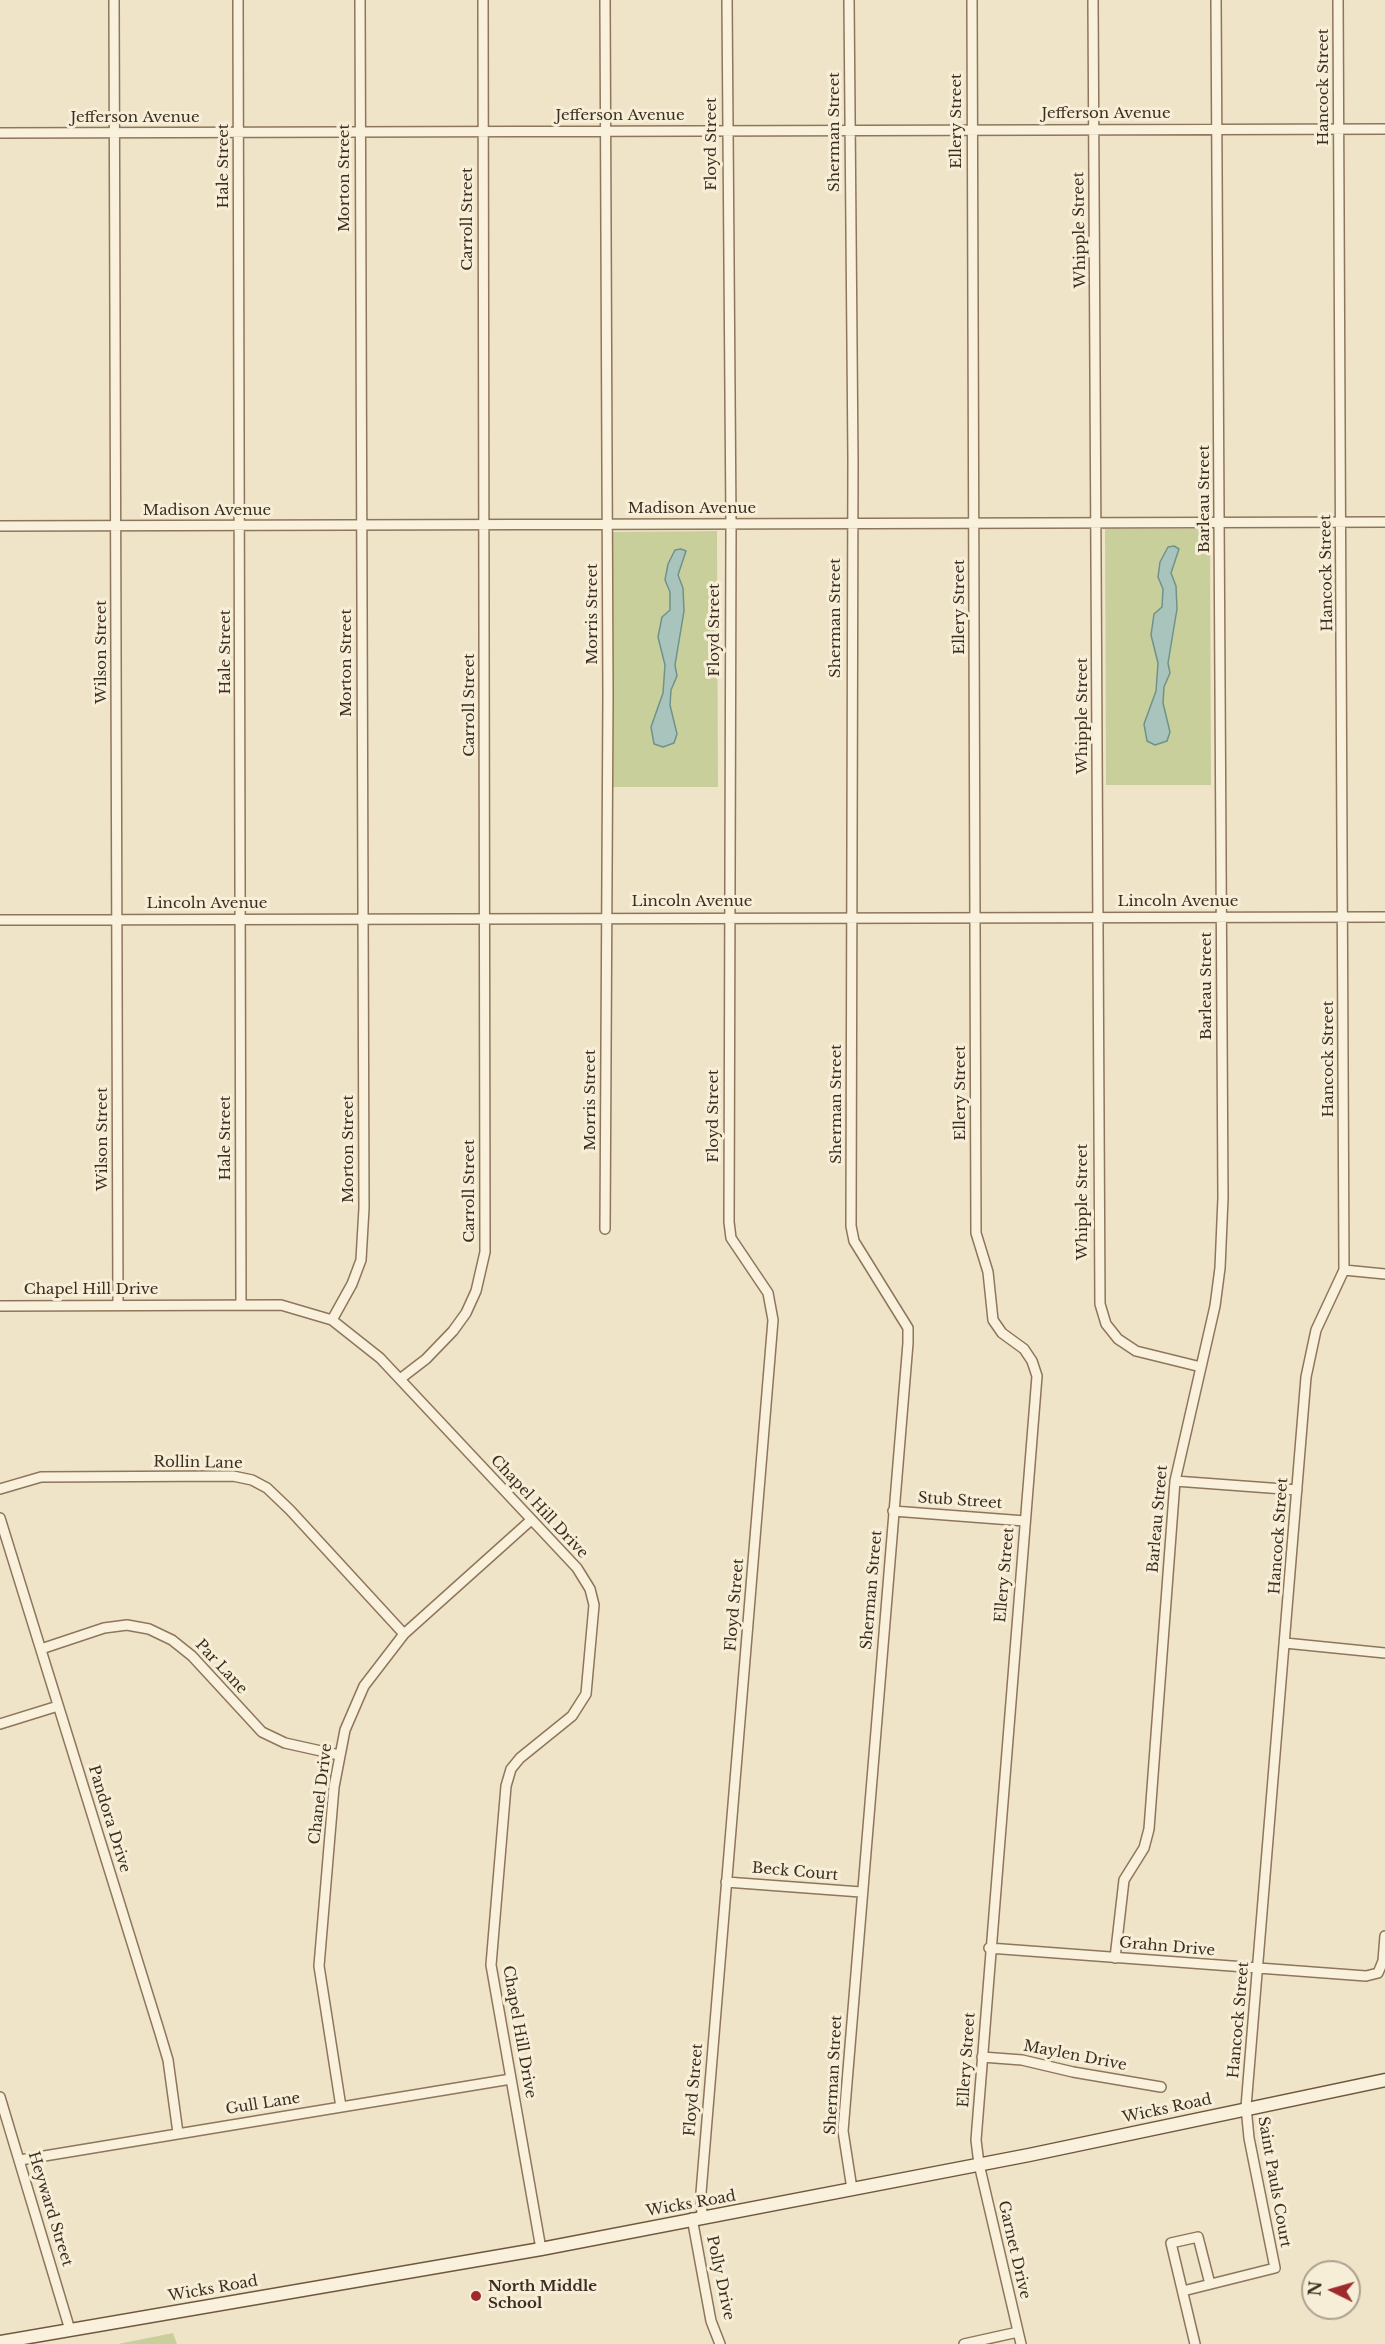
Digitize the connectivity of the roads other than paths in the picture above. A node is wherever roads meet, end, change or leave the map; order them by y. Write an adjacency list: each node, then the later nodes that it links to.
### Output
1 (114, 0): 22 (street, Wilson Street)
2 (238, 0): 23 (street, Hale Street)
3 (360, 0): 24 (street, Morton Street)
4 (483, 0): 19 (street, Carroll Street)
5 (605, 0): 20 (street, Morris Street)
6 (727, 0): 16 (street, Floyd Street)
7 (849, 0): 17 (street, Sherman Street)
8 (972, 0): 18 (street, Ellery Street)
9 (1093, 0): 12 (street, Whipple Street)
10 (1216, 0): 13 (street, Barleau Street)
11 (1338, 0): 14 (street, Hancock Street)
12 (1094, 129): 13 (street, Jefferson Avenue); 18 (street, Jefferson Avenue); 27 (street, Whipple Street)
13 (1216, 129): 14 (street, Jefferson Avenue); 28 (street, Barleau Street)
14 (1339, 129): 15 (street, Jefferson Avenue); 29 (street, Hancock Street)
15 (1385, 129)
16 (727, 130): 17 (street, Jefferson Avenue); 20 (street, Jefferson Avenue); 32 (street, Floyd Street)
17 (850, 130): 18 (street, Jefferson Avenue); 25 (street, Sherman Street)
18 (973, 130): 26 (street, Ellery Street)
19 (483, 132): 20 (street, Jefferson Avenue); 24 (street, Jefferson Avenue); 33 (street, Carroll Street)
20 (605, 132): 31 (street, Morris Street)
21 (0, 133): 22 (street, Jefferson Avenue)
22 (115, 133): 23 (street, Jefferson Avenue); 35 (street, Wilson Street)
23 (238, 133): 24 (street, Jefferson Avenue); 36 (street, Hale Street)
24 (360, 133): 37 (street, Morton Street)
25 (851, 522): 26 (street, Madison Avenue); 32 (street, Madison Avenue); 41 (street, Sherman Street)
26 (975, 522): 27 (street, Madison Avenue); 42 (street, Ellery Street)
27 (1097, 522): 28 (street, Madison Avenue); 43 (street, Whipple Street)
28 (1220, 522): 29 (street, Madison Avenue); 44 (street, Barleau Street)
29 (1341, 522): 30 (street, Madison Avenue); 38 (street, Hancock Street)
30 (1385, 522)
31 (608, 524): 32 (street, Madison Avenue); 33 (street, Madison Avenue); 45 (street, Morris Street)
32 (731, 524): 40 (street, Floyd Street)
33 (485, 525): 37 (street, Madison Avenue); 48 (street, Carroll Street)
34 (0, 526): 35 (street, Madison Avenue)
35 (117, 526): 36 (street, Madison Avenue); 46 (street, Wilson Street)
36 (241, 526): 37 (street, Madison Avenue); 50 (street, Hale Street)
37 (363, 526): 47 (street, Morton Street)
38 (1344, 916): 39 (street, Lincoln Avenue); 44 (street, Lincoln Avenue); 52 (street, Hancock Street)
39 (1385, 916)
40 (729, 917): 41 (street, Lincoln Avenue); 45 (street, Lincoln Avenue); 74 (street, Floyd Street)
41 (851, 917): 42 (street, Lincoln Avenue); 63 (street, Sherman Street)
42 (976, 917): 43 (street, Lincoln Avenue); 66 (street, Ellery Street)
43 (1098, 917): 44 (street, Lincoln Avenue); 58 (street, Whipple Street)
44 (1221, 917): 58 (street, Barleau Street)
45 (607, 918): 48 (street, Lincoln Avenue); 51 (street, Morris Street)
46 (117, 919): 49 (street, Lincoln Avenue); 50 (street, Lincoln Avenue); 55 (street, Wilson Street)
47 (362, 919): 48 (street, Lincoln Avenue); 50 (street, Lincoln Avenue); 57 (street, Morton Street)
48 (484, 919): 59 (street, Carroll Street)
49 (0, 920)
50 (240, 920): 54 (street, Hale Street)
51 (605, 1229)
52 (1344, 1270): 53 (street); 62 (street, Hancock Street)
53 (1385, 1274)
54 (241, 1303): 55 (street, Chapel Hill Drive); 57 (street, Chapel Hill Drive)
55 (118, 1305): 56 (street, Chapel Hill Drive)
56 (0, 1306)
57 (332, 1320): 59 (street, Chapel Hill Drive)
58 (1201, 1367): 60 (street, Barleau Street)
59 (400, 1379): 65 (street, Chapel Hill Drive)
60 (1175, 1481): 62 (street); 78 (street, Barleau Street)
61 (0, 1489): 67 (street, Rollin Lane)
62 (1297, 1490): 68 (street, Hancock Street)
63 (893, 1511): 66 (street, Stub Street); 75 (street, Sherman Street)
64 (0, 1518): 69 (street, Pandora Drive)
65 (530, 1521): 67 (street, Chanel Drive); 81 (street, Chapel Hill Drive)
66 (1025, 1521): 77 (street, Ellery Street)
67 (404, 1634): 73 (street, Chanel Drive)
68 (1286, 1643): 70 (street); 79 (street, Hancock Street)
69 (41, 1649): 71 (street, Pandora Drive); 73 (street, Par Lane)
70 (1385, 1653)
71 (58, 1706): 72 (street); 87 (street, Pandora Drive)
72 (0, 1724)
73 (339, 1755): 85 (street, Chanel Drive)
74 (726, 1882): 75 (street, Beck Court); 91 (street, Floyd Street)
75 (861, 1892): 90 (street, Sherman Street)
76 (1385, 1936): 79 (street, Grahn Drive)
77 (989, 1948): 78 (street, Grahn Drive); 80 (street, Ellery Street)
78 (1115, 1958): 79 (street, Grahn Drive)
79 (1258, 1968): 86 (street, Hancock Street)
80 (982, 2057): 83 (street, Maylen Drive); 89 (street, Ellery Street)
81 (511, 2079): 85 (street, Gull Lane); 92 (street, Chapel Hill Drive)
82 (1385, 2080): 86 (main road, Wicks Road)
83 (1161, 2087)
84 (0, 2097): 88 (street, Heyward Street)
85 (341, 2107): 87 (street, Gull Lane)
86 (1246, 2108): 89 (main road, Wicks Road); 93 (street, Saint Pauls Court)
87 (178, 2133): 88 (street, Gull Lane)
88 (20, 2160): 95 (street, Heyward Street)
89 (978, 2164): 90 (main road, Wicks Road); 96 (street, Garnet Drive)
90 (852, 2190): 91 (main road, Wicks Road)
91 (697, 2217): 92 (main road, Wicks Road); 98 (street, Polly Drive)
92 (541, 2248): 95 (main road, Wicks Road)
93 (1210, 2284): 94 (street, Saint Pauls Court); 94 (street)
94 (1183, 2290): 101 (street)
95 (70, 2330): 97 (main road, Wicks Road)
96 (1018, 2332): 99 (street); 100 (street, Garnet Drive)
97 (0, 2342)
98 (720, 2344)
99 (964, 2344)
100 (1021, 2344)
101 (1195, 2344)

